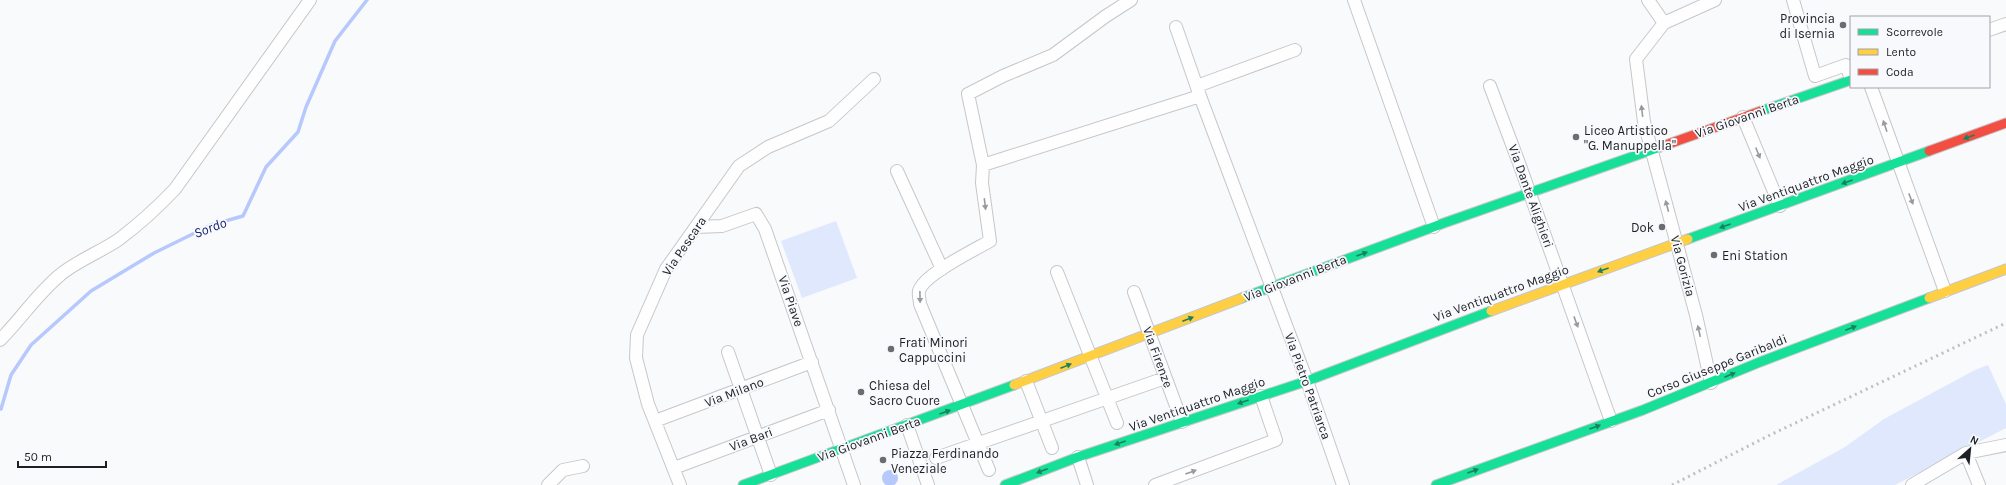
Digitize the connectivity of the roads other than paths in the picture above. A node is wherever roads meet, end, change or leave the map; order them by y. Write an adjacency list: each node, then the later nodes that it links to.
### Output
1 (310, 0): 39 (street)
2 (1116, 0): 8 (street)
3 (1131, 0): 8 (street)
4 (1354, 0): 29 (street)
5 (1648, 0): 9 (street)
6 (1715, 0): 9 (street)
7 (1793, 0): 14 (street)
8 (1106, 16): 24 (street)
9 (1664, 23): 22 (street, Via Gorizia, one-way to 9)
10 (2006, 24): 12 (street)
11 (1176, 27): 19 (street, Via Pietro Patriarca)
12 (1990, 30)
13 (1295, 50): 19 (street)
14 (1850, 77)
15 (874, 79): 28 (street, Via Pescara)
16 (1850, 80): 20 (main road, Via Giovanni Berta)
17 (1490, 86): 26 (street, Via Dante Alighieri)
18 (1871, 88): 23 (street, one-way to 18)
19 (1198, 91): 24 (street); 35 (street, Via Pietro Patriarca)
20 (1743, 117): 22 (main road, Via Giovanni Berta); 27 (street, one-way to 27)
21 (2006, 123): 23 (main road, Via Ventiquattro Maggio, one-way to 23)
22 (1651, 149): 26 (main road, Via Giovanni Berta); 30 (street, Via Gorizia, one-way to 22)
23 (1898, 163): 27 (main road, Via Ventiquattro Maggio, one-way to 27); 36 (street, one-way to 36)
24 (983, 166): 31 (street, one-way to 31)
25 (897, 171): 31 (street)
26 (1530, 193): 29 (main road, Via Giovanni Berta); 34 (street, Via Dante Alighieri)
27 (1780, 206): 30 (main road, Via Ventiquattro Maggio, one-way to 30)
28 (696, 227): 42 (street, Via Piave); 52 (street, Via Pescara)
29 (1434, 227): 35 (main road, Via Giovanni Berta, one-way to 29)
30 (1677, 244): 34 (main road, Via Ventiquattro Maggio, one-way to 34); 46 (street, Via Gorizia, one-way to 30)
31 (942, 269): 50 (street, one-way to 50)
32 (2006, 269): 36 (main road, Corso Giuseppe Garibaldi)
33 (1057, 272): 41 (street)
34 (1563, 285): 45 (main road, Via Ventiquattro Maggio); 54 (street, Via Dante Alighieri, one-way to 54)
35 (1272, 287): 38 (main road, Via Giovanni Berta, one-way to 35); 45 (street, Via Pietro Patriarca)
36 (1945, 291): 46 (main road, Corso Giuseppe Garibaldi, one-way to 36)
37 (1134, 292): 38 (street, Via Firenze)
38 (1149, 334): 41 (main road, Via Giovanni Berta); 43 (street, Via Firenze)
39 (0, 340)
40 (728, 352): 47 (street)
41 (1090, 357): 44 (main road, Via Giovanni Berta, one-way to 41); 49 (street)
42 (812, 362): 47 (street, Via Milano); 51 (street, Via Piave)
43 (1165, 378): 49 (street); 55 (street, Via Firenze)
44 (1026, 381): 50 (main road, Via Giovanni Berta); 53 (street)
45 (1307, 381): 48 (main road, Via Ventiquattro Maggio); 78 (street, Via Pietro Patriarca)
46 (1711, 383): 54 (main road, Corso Giuseppe Garibaldi)
47 (741, 389): 52 (street, Via Milano); 58 (street)
48 (1261, 396): 55 (main road, Via Ventiquattro Maggio, one-way to 55); 77 (street, one-way to 48)
49 (1107, 398): 53 (street); 56 (street)
50 (962, 405): 57 (main road, Via Giovanni Berta, one-way to 50); 59 (street)
51 (829, 410): 58 (street, Via Bari); 62 (street, Via Piave)
52 (655, 421): 67 (street, Via Pescara)
53 (1042, 421): 59 (street); 61 (street)
54 (1611, 421): 79 (main road, Corso Giuseppe Garibaldi, one-way to 54)
55 (1182, 422): 64 (main road, Via Ventiquattro Maggio, one-way to 64)
56 (1117, 423)
57 (907, 425): 62 (main road, Via Giovanni Berta); 74 (street)
58 (758, 437): 67 (street, Via Bari); 69 (street)
59 (978, 443): 65 (street); 68 (street)
60 (2006, 445): 63 (street)
61 (1052, 448)
62 (842, 449): 69 (main road, Via Giovanni Berta); 73 (street, Via Piave)
63 (1966, 453): 80 (street); 81 (street)
64 (1078, 457): 75 (main road, Via Ventiquattro Maggio, one-way to 75); 76 (street)
65 (936, 458)
66 (584, 466): 70 (street)
67 (674, 468): 71 (street, Via Pescara)
68 (990, 470)
69 (771, 475): 72 (main road, Via Giovanni Berta)
70 (548, 485)
71 (680, 485)
72 (743, 485)
73 (854, 485)
74 (928, 485)
75 (1004, 485)
76 (1088, 485)
77 (1154, 485)
78 (1343, 485)
79 (1436, 485)
80 (1912, 485)
81 (1980, 485)

